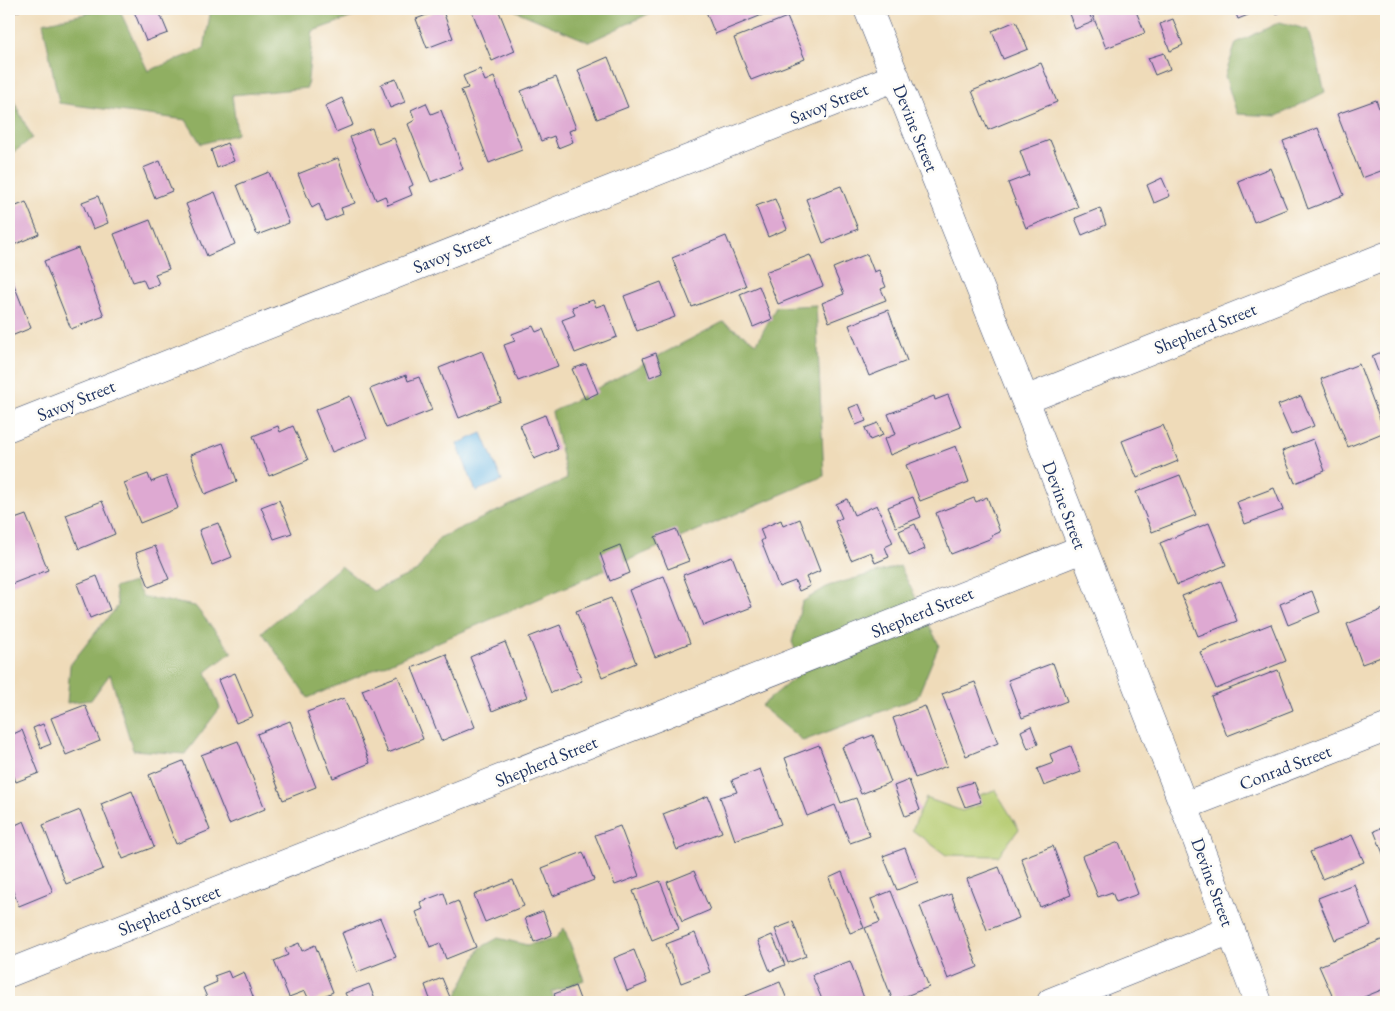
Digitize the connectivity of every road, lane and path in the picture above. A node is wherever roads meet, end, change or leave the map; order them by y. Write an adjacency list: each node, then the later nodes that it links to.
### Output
1 (868, 9): 2 (street, Devine Street)
2 (896, 77): 4 (street, Devine Street); 5 (street, Savoy Street)
3 (1386, 256): 4 (street, Shepherd Street)
4 (1025, 400): 6 (street, Devine Street)
5 (9, 426)
6 (1082, 549): 8 (street, Devine Street); 10 (street, Shepherd Street)
7 (1386, 728): 8 (street, Conrad Street)
8 (1184, 806): 9 (street, Devine Street)
9 (1231, 930): 11 (street); 12 (street, Devine Street)
10 (9, 973)
11 (1051, 1002)
12 (1258, 1002)

